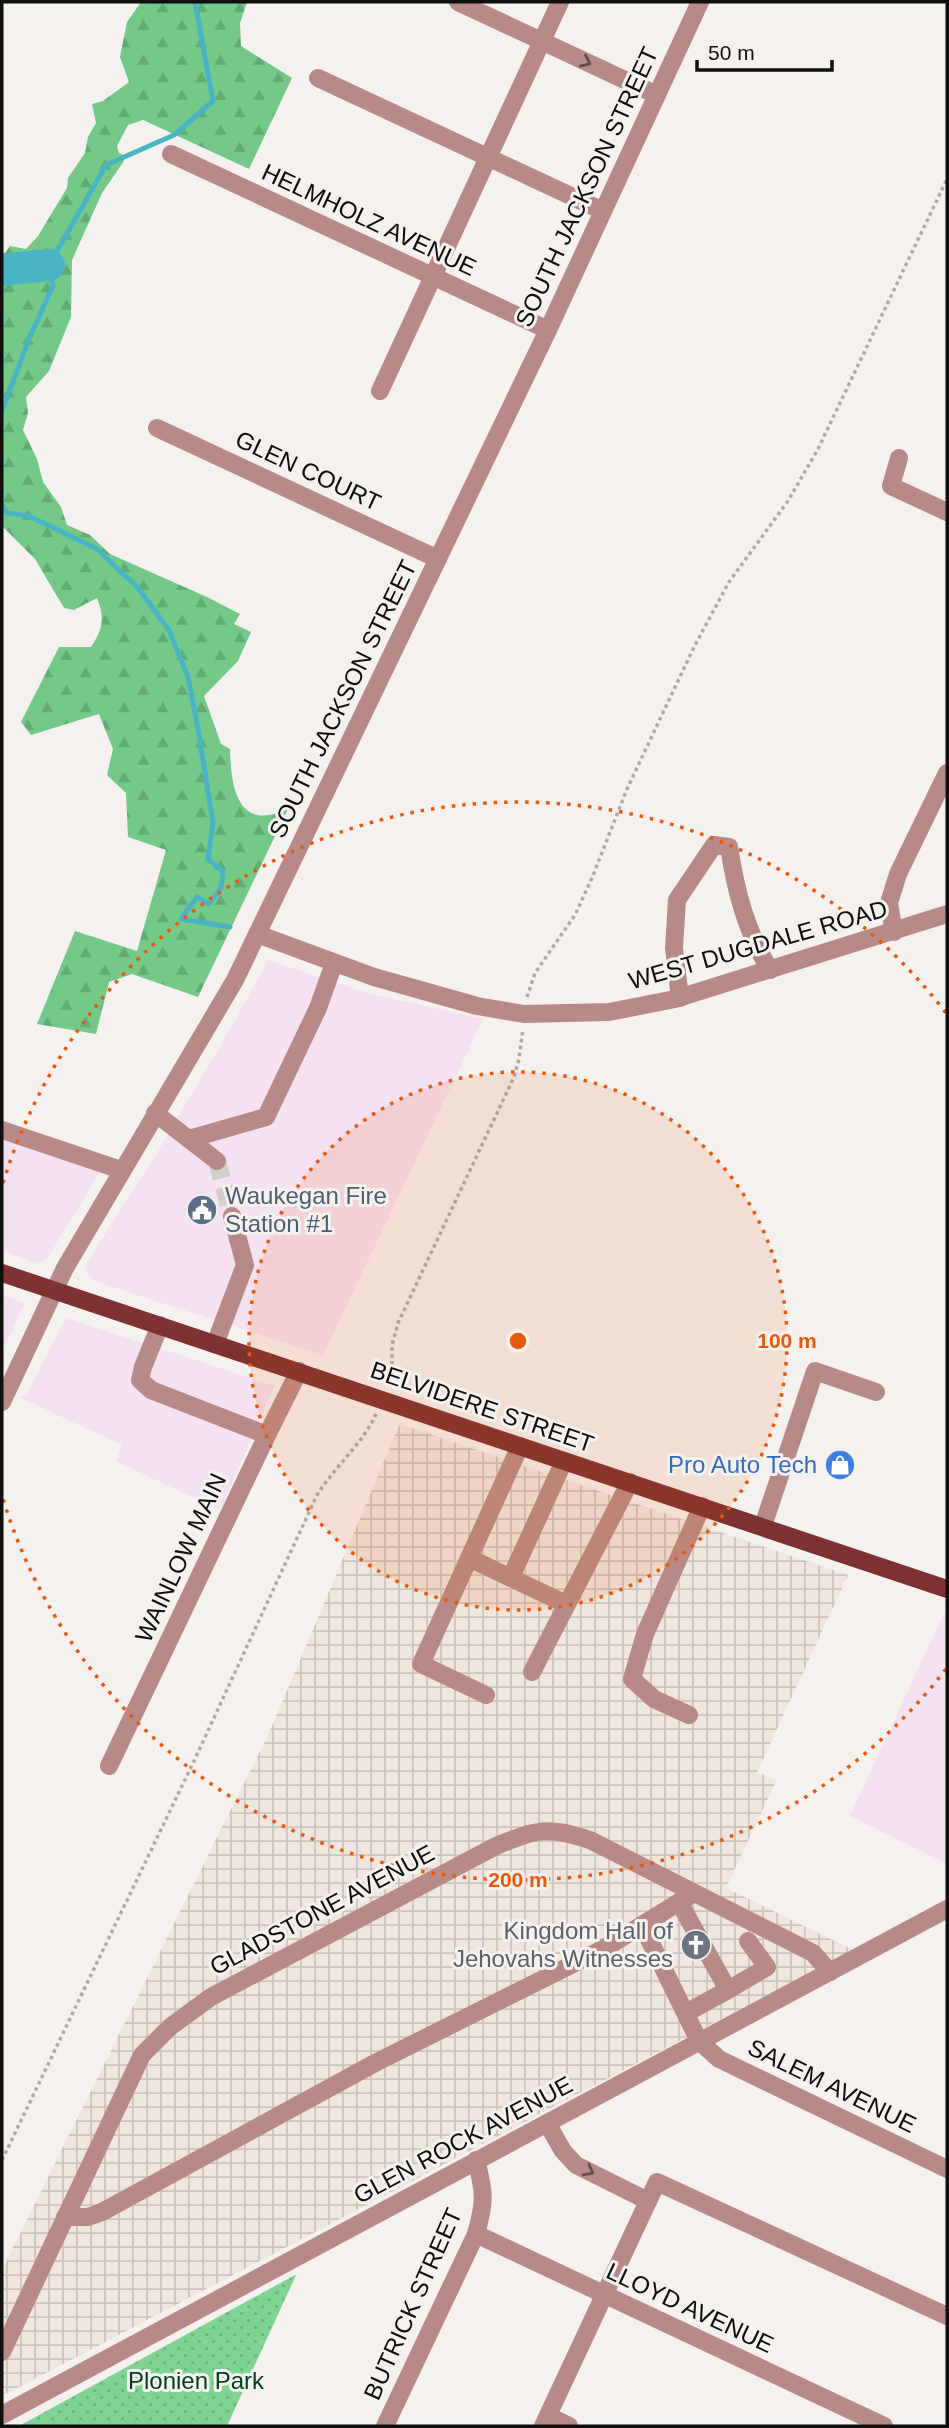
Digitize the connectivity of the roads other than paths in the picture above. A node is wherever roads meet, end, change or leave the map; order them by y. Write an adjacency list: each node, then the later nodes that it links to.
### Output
1 (458, 2): 4 (street)
2 (560, 2): 4 (street)
3 (698, 2): 6 (street, SOUTH JACKSON STREET)
4 (542, 42): 6 (street, one-way to 6); 8 (street)
5 (318, 78): 8 (street)
6 (657, 95): 9 (street, SOUTH JACKSON STREET)
7 (171, 154): 10 (street, HELMHOLZ AVENUE)
8 (488, 158): 9 (street); 10 (street)
9 (603, 211): 11 (street, SOUTH JACKSON STREET)
10 (433, 277): 11 (street, HELMHOLZ AVENUE); 12 (street)
11 (548, 330): 16 (street, SOUTH JACKSON STREET)
12 (380, 391)
13 (157, 428): 16 (street, GLEN COURT)
14 (899, 458): 15 (street)
15 (947, 512)
16 (438, 559): 20 (street, SOUTH JACKSON STREET)
17 (947, 773): 19 (street)
18 (947, 914): 19 (street, WEST DUGDALE ROAD)
19 (894, 932): 22 (street, WEST DUGDALE ROAD)
20 (257, 934): 21 (street, WEST DUGDALE ROAD); 24 (street, SOUTH JACKSON STREET)
21 (334, 963): 23 (street, WEST DUGDALE ROAD); 26 (street)
22 (771, 970): 23 (street, WEST DUGDALE ROAD); 23 (street)
23 (680, 998)
24 (155, 1113): 26 (street); 28 (street, SOUTH JACKSON STREET)
25 (2, 1130): 28 (street)
26 (189, 1139): 27 (street)
27 (217, 1161)
28 (121, 1170): 31 (street, SOUTH JACKSON STREET)
29 (232, 1216): 33 (street)
30 (2, 1272): 31 (main road, BELVIDERE STREET)
31 (55, 1290): 32 (main road, BELVIDERE STREET); 36 (street, SOUTH JACKSON STREET)
32 (160, 1325): 33 (main road, BELVIDERE STREET); 37 (street)
33 (215, 1344): 34 (main road, BELVIDERE STREET)
34 (299, 1371): 37 (street, WAINLOW MAIN); 38 (main road, BELVIDERE STREET)
35 (876, 1392): 42 (street)
36 (2, 1402)
37 (267, 1435): 50 (street, WAINLOW MAIN)
38 (520, 1446): 39 (main road, BELVIDERE STREET); 43 (street)
39 (564, 1461): 40 (main road, BELVIDERE STREET); 44 (street)
40 (630, 1482): 41 (main road, BELVIDERE STREET); 46 (street)
41 (702, 1506): 42 (main road, BELVIDERE STREET); 49 (street)
42 (763, 1526): 45 (main road, BELVIDERE STREET)
43 (469, 1558): 44 (street); 48 (street)
44 (511, 1577): 46 (street)
45 (946, 1585)
46 (566, 1604): 47 (street)
47 (531, 1672)
48 (486, 1695)
49 (689, 1716)
50 (109, 1766)
51 (687, 1897): 53 (street); 55 (street, GLADSTONE AVENUE); 56 (street); 63 (street, GLADSTONE AVENUE)
52 (947, 1909): 55 (street, GLEN ROCK AVENUE)
53 (642, 1925): 57 (street); 63 (street)
54 (748, 1941): 56 (street)
55 (830, 1972): 58 (street, GLEN ROCK AVENUE)
56 (728, 1990): 57 (street)
57 (685, 2013): 58 (street)
58 (699, 2041): 59 (street, GLEN ROCK AVENUE); 61 (street, SALEM AVENUE)
59 (547, 2123): 60 (street, GLEN ROCK AVENUE); 62 (street, one-way to 62)
60 (477, 2161): 64 (street, BUTRICK STREET); 68 (street, GLEN ROCK AVENUE)
61 (947, 2169)
62 (648, 2201): 65 (street); 66 (street)
63 (65, 2217): 67 (street, GLADSTONE AVENUE)
64 (476, 2234): 65 (street, LLOYD AVENUE); 70 (street, BUTRICK STREET)
65 (604, 2294): 69 (street); 72 (street, LLOYD AVENUE)
66 (947, 2316)
67 (2, 2352)
68 (2, 2415)
69 (545, 2421): 71 (street)
70 (385, 2426)
71 (569, 2426)
72 (884, 2426)

